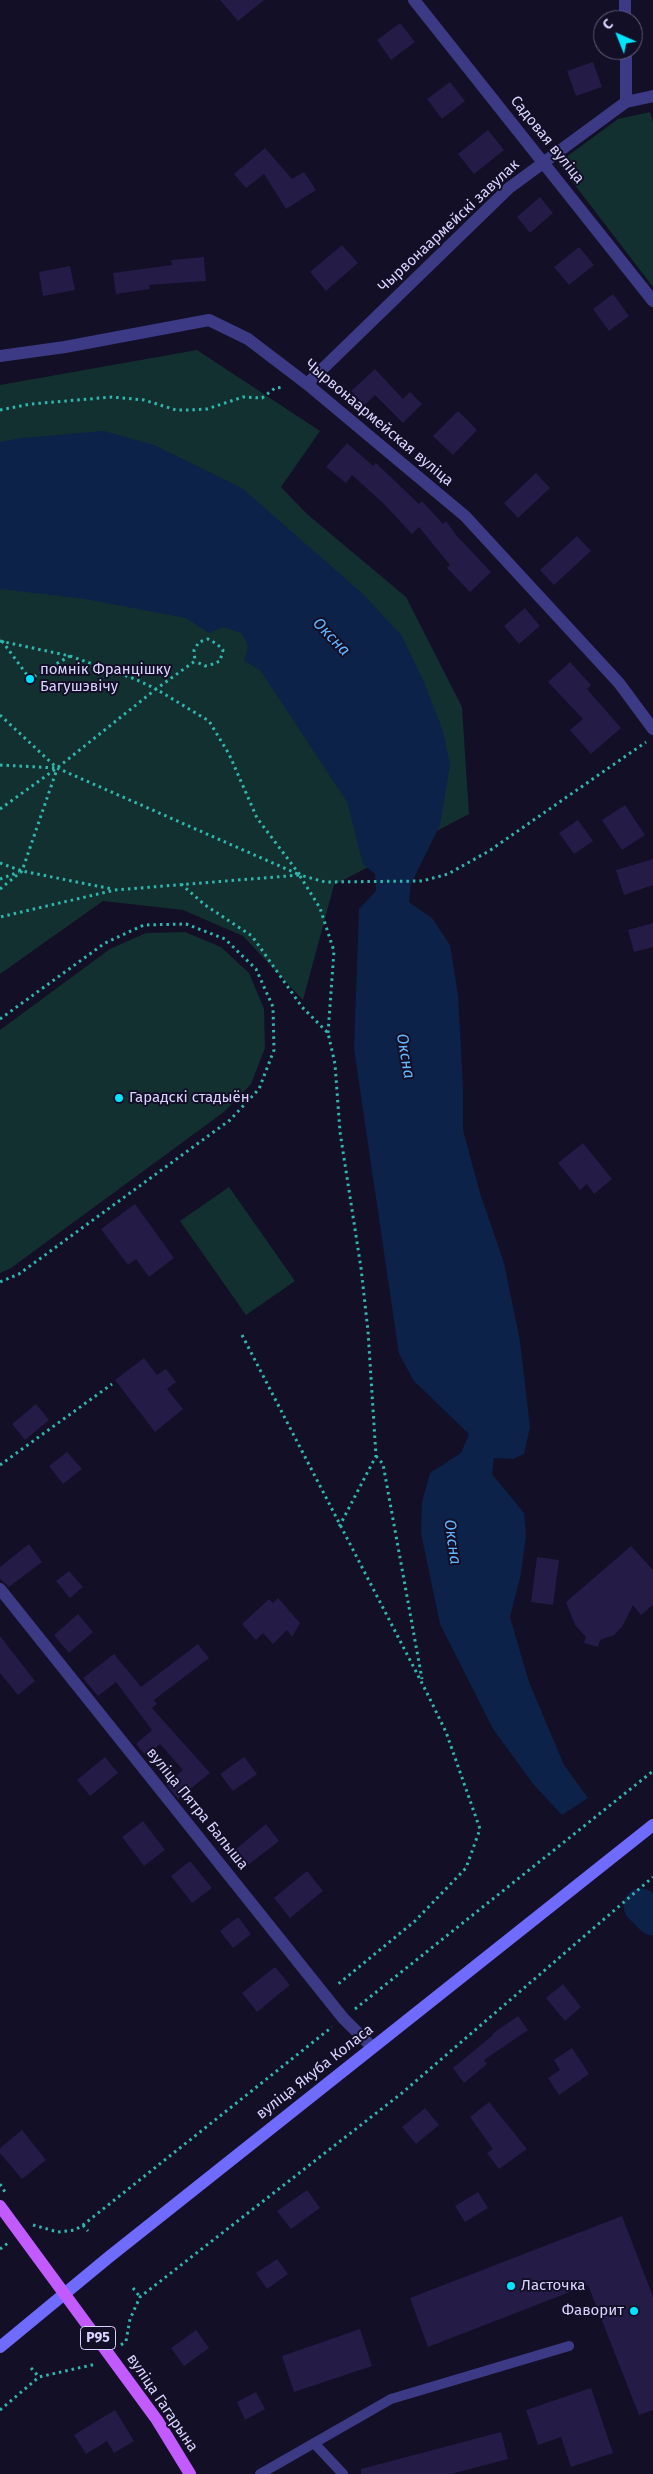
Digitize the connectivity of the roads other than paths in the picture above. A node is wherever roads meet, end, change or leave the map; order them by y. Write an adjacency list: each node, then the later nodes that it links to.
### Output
1 (414, 0): 5 (street, Садовая вуліца)
2 (626, 60): 4 (street)
3 (653, 96): 4 (street, Чырвонаармейскі завулак)
4 (626, 102): 5 (street, Чырвонаармейскі завулак)
5 (543, 161): 6 (street, Садовая вуліца); 8 (street, Чырвонаармейскі завулак)
6 (653, 300)
7 (0, 356): 8 (street, Чырвонаармейская вуліца)
8 (307, 384): 9 (street, Чырвонаармейская вуліца)
9 (653, 729)
10 (0, 1588): 12 (street, вуліца Пятра Балыша)
11 (653, 1825): 12 (main road, вуліца Якуба Коласа)
12 (372, 2047): 14 (main road, вуліца Якуба Коласа)
13 (0, 2206): 14 (main road, вуліца Гагарына / Р95)
14 (65, 2293): 16 (main road, вуліца Якуба Коласа); 18 (main road, вуліца Гагарына / Р95)
15 (568, 2346): 17 (lane)
16 (0, 2347)
17 (314, 2443): 19 (lane); 20 (lane)
18 (190, 2474)
19 (260, 2474)
20 (344, 2474)

